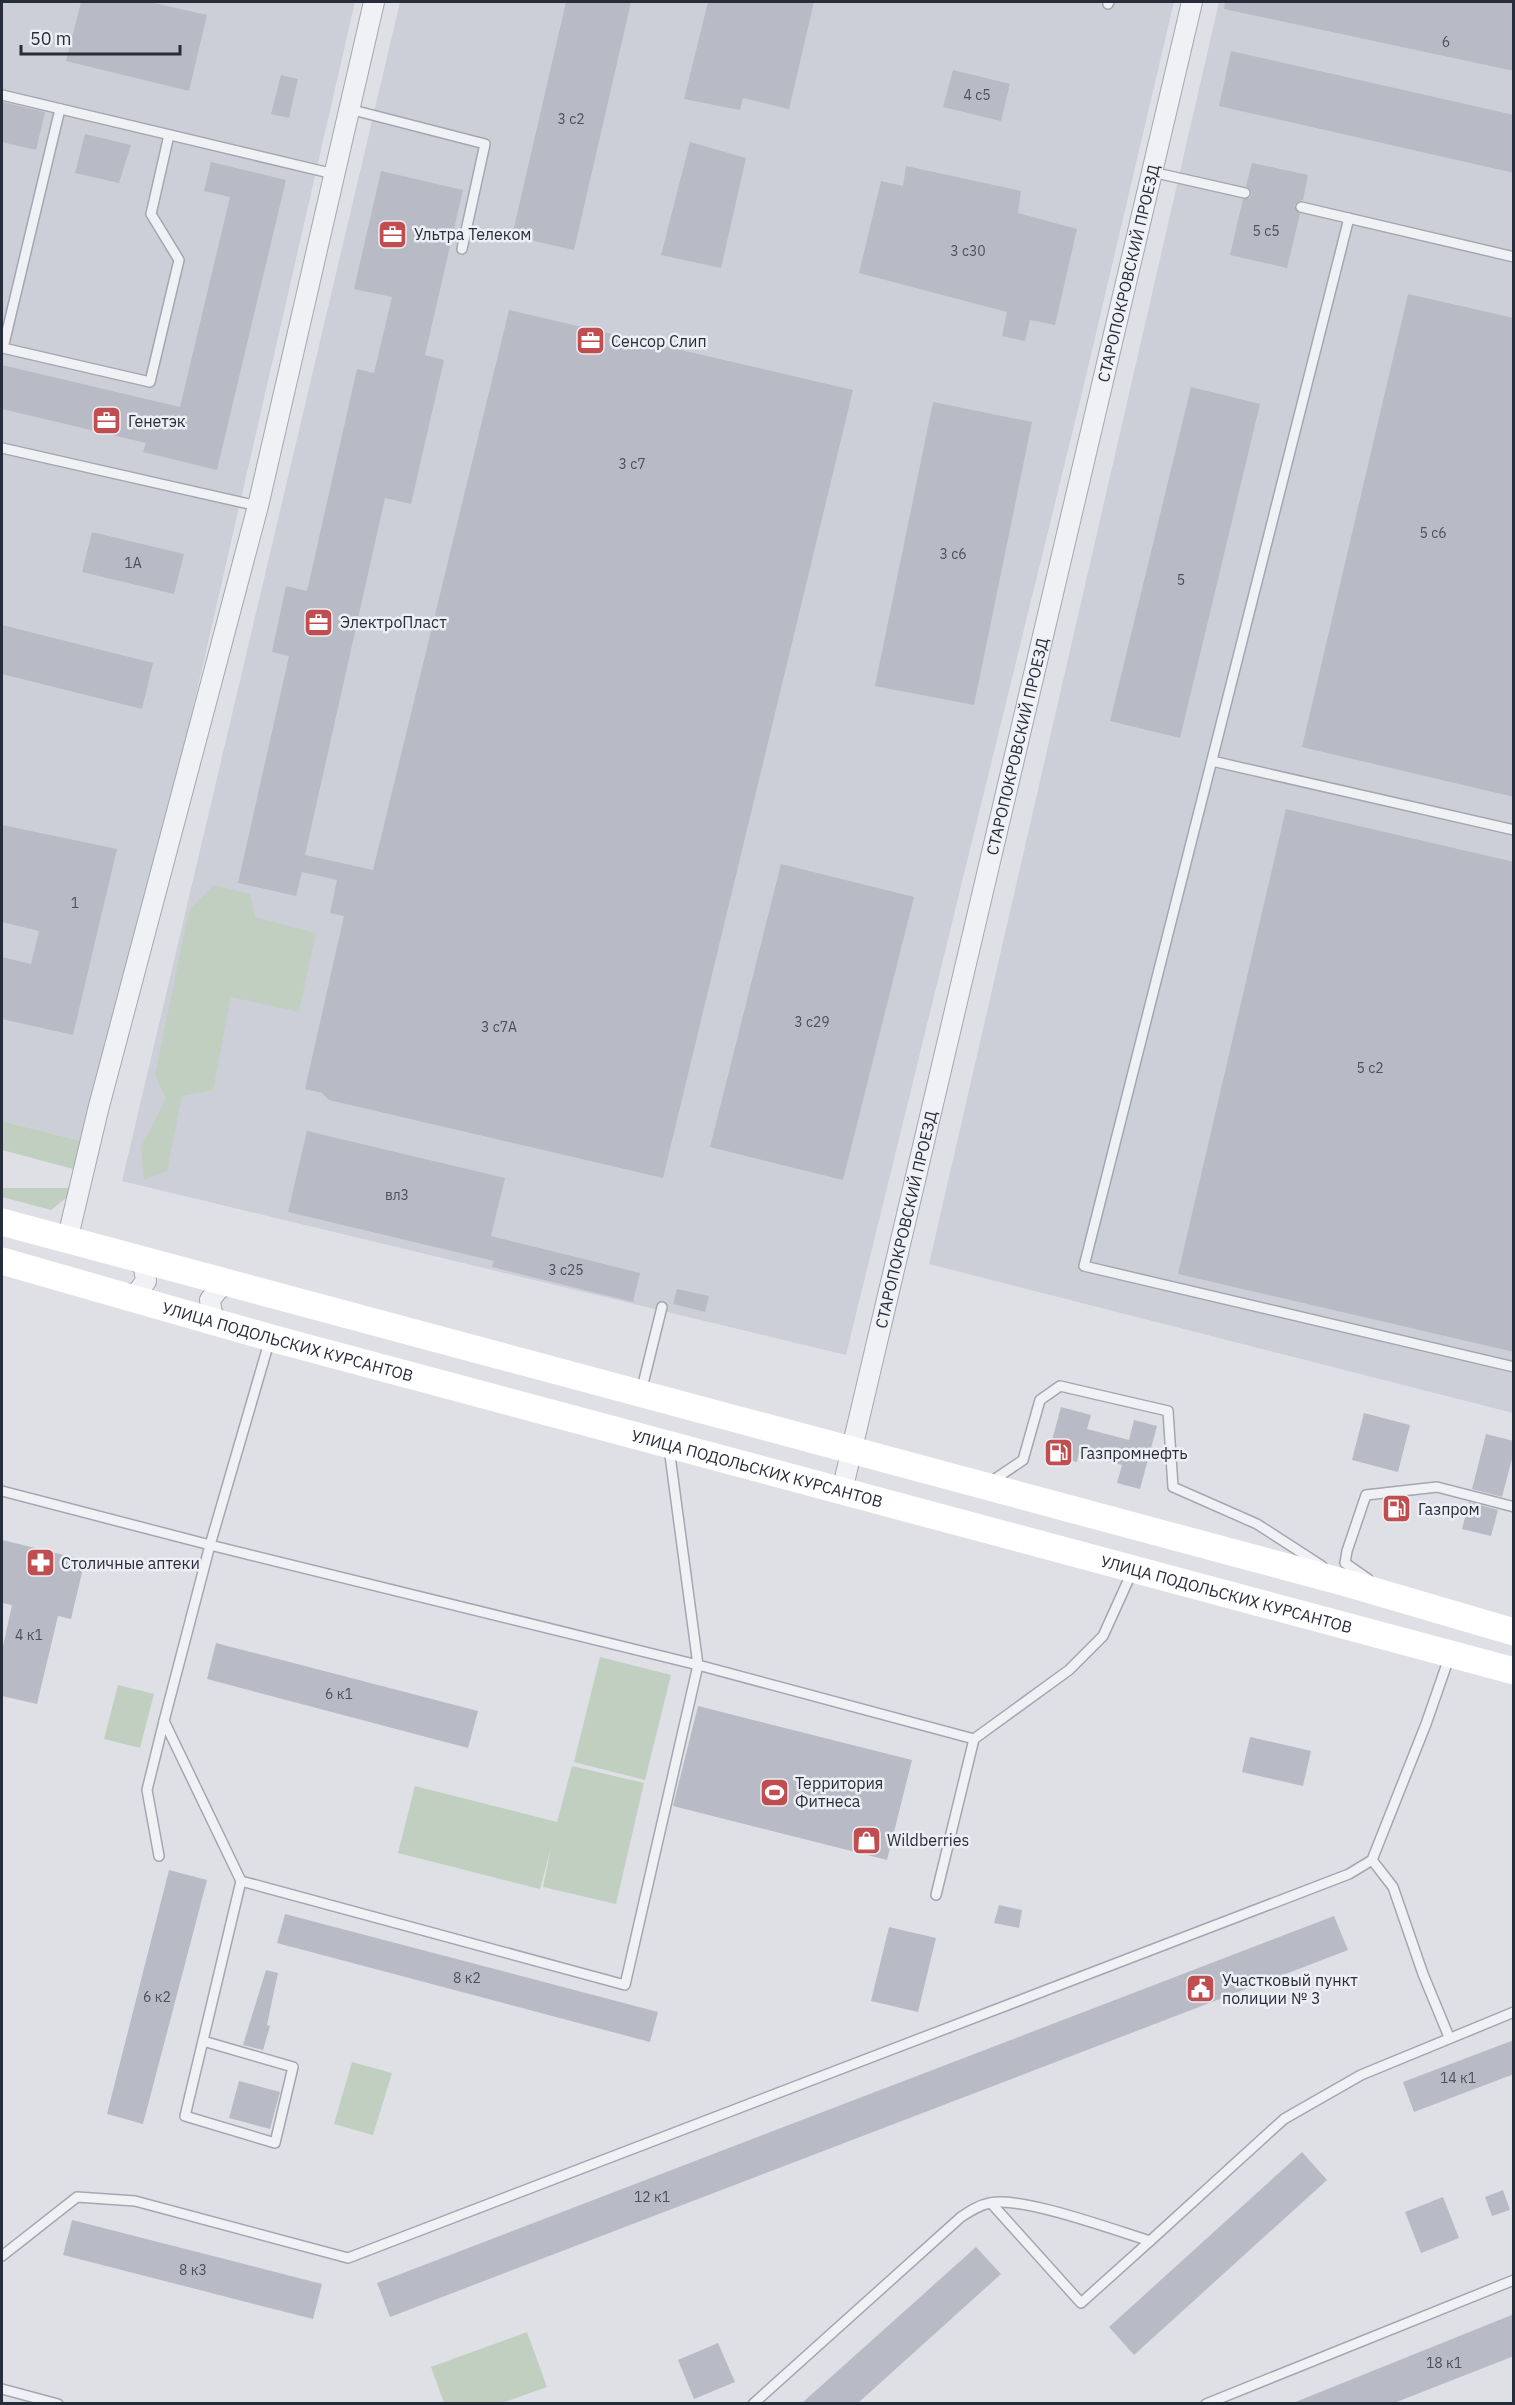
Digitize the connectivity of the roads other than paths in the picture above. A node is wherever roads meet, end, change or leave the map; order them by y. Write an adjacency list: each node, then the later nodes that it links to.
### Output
1 (374, 2): 5 (street)
2 (1192, 2): 7 (street, СТАРОПОКРОВСКИЙ ПРОЕЗД)
3 (2, 95): 4 (lane)
4 (60, 109): 6 (lane); 6 (lane)
5 (349, 109): 8 (street); 12 (lane)
6 (170, 135): 8 (lane)
7 (1152, 172): 9 (lane); 30 (street, СТАРОПОКРОВСКИЙ ПРОЕЗД)
8 (334, 174): 15 (street)
9 (1245, 193)
10 (1301, 207): 11 (lane)
11 (1349, 218): 13 (lane); 16 (lane)
12 (462, 249)
13 (1514, 257)
14 (2, 448): 15 (lane)
15 (258, 506): 19 (street)
16 (1212, 760): 17 (lane); 27 (lane)
17 (1514, 830)
18 (2, 1222): 19 (main road)
19 (67, 1241): 20 (main road)
20 (133, 1258): 22 (main road); 23 (street)
21 (2, 1261): 23 (main road, УЛИЦА ПОДОЛЬСКИХ КУРСАНТОВ)
22 (236, 1285): 25 (street); 28 (main road)
23 (123, 1295): 25 (main road, УЛИЦА ПОДОЛЬСКИХ КУРСАНТОВ)
24 (662, 1307): 28 (lane)
25 (225, 1324): 26 (main road, УЛИЦА ПОДОЛЬСКИХ КУРСАНТОВ)
26 (271, 1338): 29 (main road, УЛИЦА ПОДОЛЬСКИХ КУРСАНТОВ); 35 (lane)
27 (1514, 1367)
28 (641, 1394): 30 (main road)
29 (669, 1443): 33 (main road, УЛИЦА ПОДОЛЬСКИХ КУРСАНТОВ); 41 (lane)
30 (851, 1450): 31 (main road); 33 (street, СТАРОПОКРОВСКИЙ ПРОЕЗД)
31 (984, 1486): 37 (main road); 37 (lane)
32 (2, 1491): 35 (lane)
33 (842, 1491): 36 (main road, УЛИЦА ПОДОЛЬСКИХ КУРСАНТОВ)
34 (1514, 1507): 38 (lane)
35 (210, 1545): 41 (lane); 43 (lane)
36 (1133, 1570): 40 (main road, УЛИЦА ПОДОЛЬСКИХ КУРСАНТОВ); 44 (lane)
37 (1350, 1584): 38 (main road)
38 (1395, 1597): 39 (main road)
39 (1514, 1632)
40 (1450, 1653): 42 (main road, УЛИЦА ПОДОЛЬСКИХ КУРСАНТОВ); 46 (lane)
41 (698, 1665): 44 (lane); 47 (lane)
42 (1514, 1671)
43 (164, 1721): 45 (lane); 47 (lane)
44 (974, 1739): 48 (lane)
45 (159, 1856)
46 (1372, 1860): 50 (lane); 54 (lane)
47 (241, 1881): 51 (lane)
48 (936, 1895)
49 (1514, 2012): 50 (lane)
50 (1449, 2037): 53 (lane)
51 (203, 2041): 51 (lane)
52 (991, 2202): 53 (lane); 53 (lane); 58 (lane)
53 (1150, 2241)
54 (2, 2256)
55 (1514, 2280): 59 (lane)
56 (2, 2389): 57 (lane)
57 (58, 2403)
58 (753, 2403)
59 (1206, 2403)

